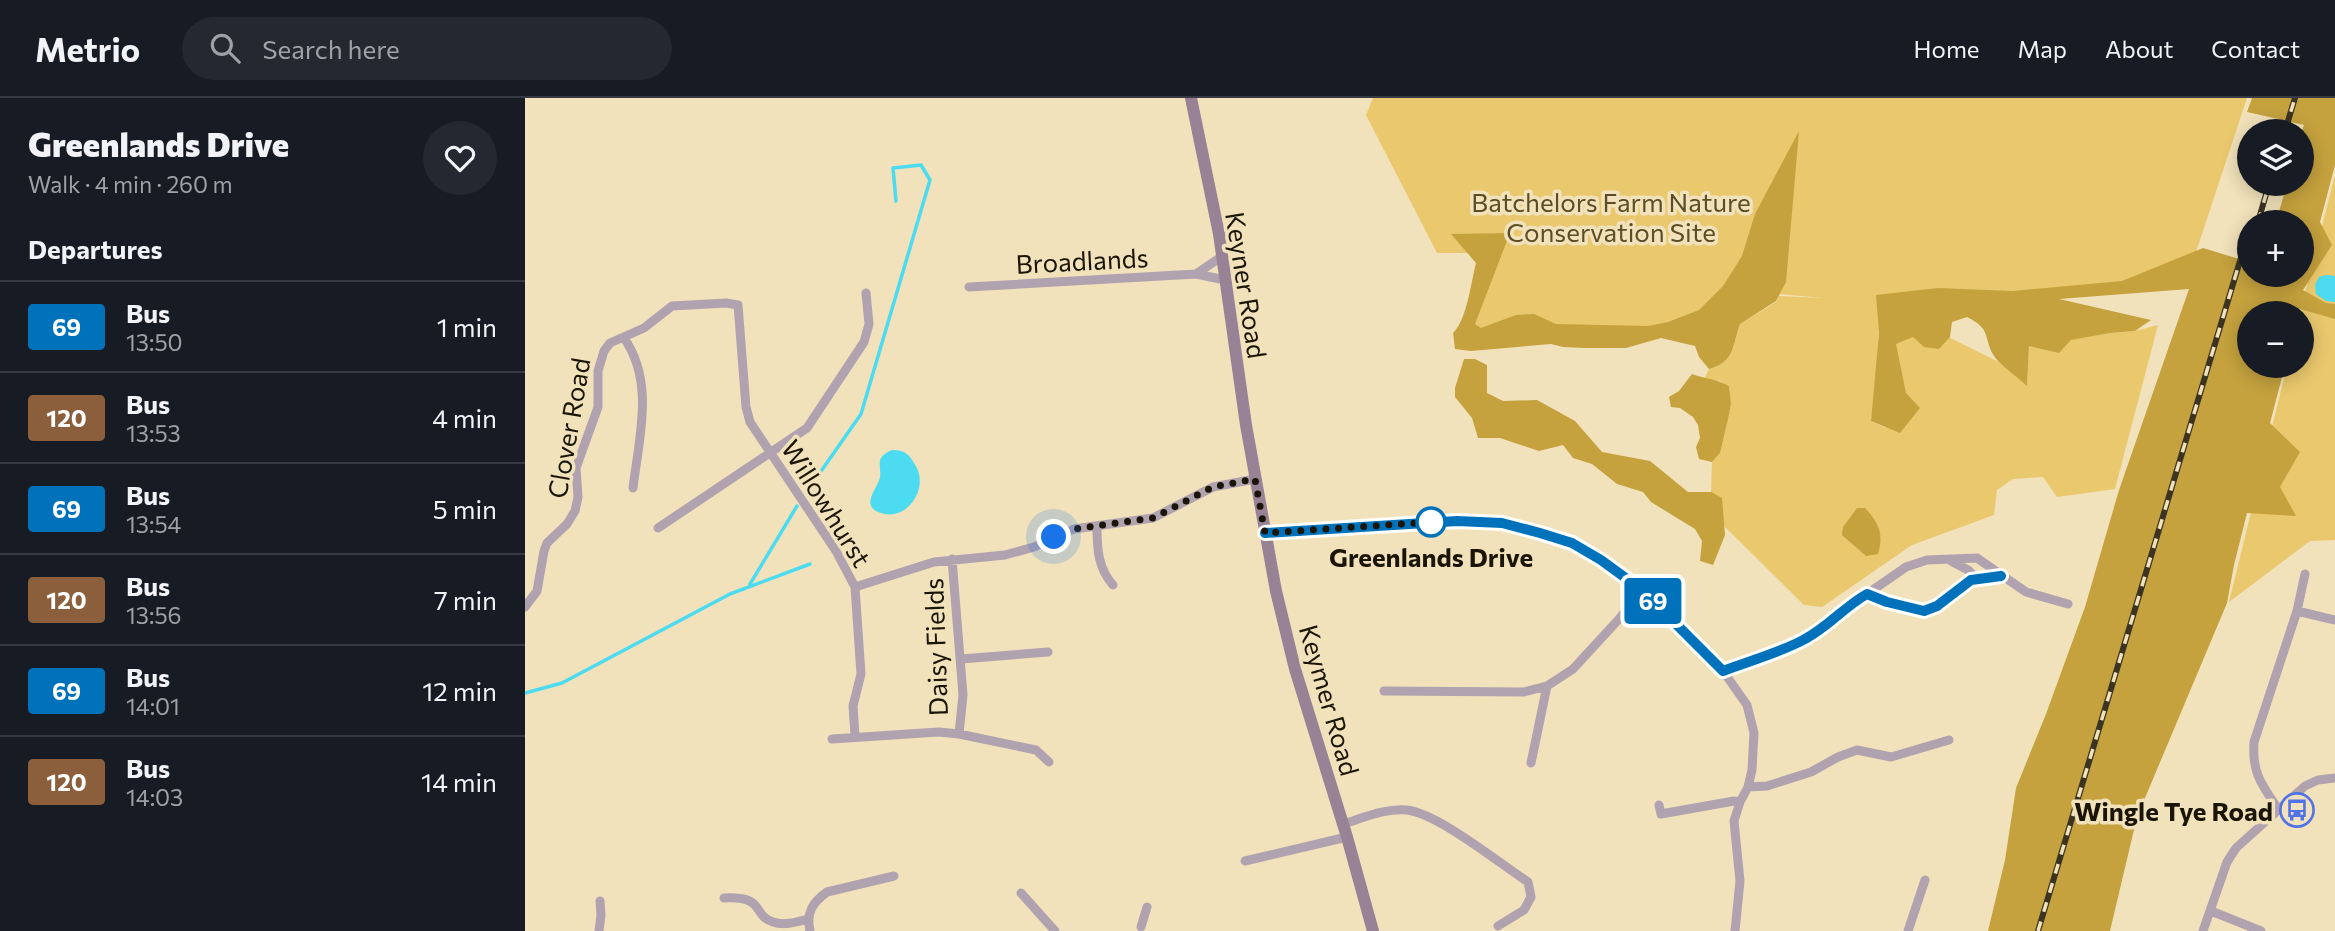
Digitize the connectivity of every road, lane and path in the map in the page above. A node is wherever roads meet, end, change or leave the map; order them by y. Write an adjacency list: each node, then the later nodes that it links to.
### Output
1 (1191, 98): 2 (street, Keyner Road)
2 (1221, 257): 3 (street); 4 (street, Keyner Road)
3 (1196, 274): 4 (street, Broadlands); 5 (street, Broadlands)
4 (1225, 281): 10 (street, Keyner Road)
5 (969, 286)
6 (866, 293): 9 (street)
7 (671, 306): 8 (street, Clover Road); 9 (street, Willowhurst)
8 (624, 338): 11 (street, Clover Road); 25 (street, Clover Road)
9 (771, 454): 13 (street); 21 (street, Willowhurst)
10 (1255, 479): 12 (street, Willowhurst); 14 (street, Keymer Road)
11 (633, 488)
12 (1097, 527): 15 (street, Willowhurst); 20 (street)
13 (658, 528)
14 (1265, 533): 22 (street); 44 (street, Keymer Road)
15 (953, 559): 21 (street, Willowhurst); 29 (street, Daisy Fields)
16 (1949, 560): 18 (street); 19 (street); 23 (street)
17 (2305, 574): 26 (street)
18 (2001, 576): 19 (street); 24 (street)
19 (1978, 580): 23 (street)
20 (1112, 585)
21 (855, 587): 34 (street)
22 (1642, 590): 30 (street); 31 (street)
23 (1867, 594): 30 (street)
24 (2069, 604)
25 (525, 607)
26 (2297, 611): 27 (street); 43 (street)
27 (2335, 620)
28 (1048, 652): 29 (street)
29 (961, 659): 33 (street, Daisy Fields)
30 (1723, 671): 40 (street)
31 (1547, 686): 32 (street); 38 (street)
32 (1384, 691)
33 (959, 734): 34 (street); 37 (street)
34 (855, 736): 35 (street)
35 (832, 739)
36 (1949, 740): 40 (street)
37 (1049, 762)
38 (1531, 763)
39 (2335, 778): 43 (street)
40 (1748, 787): 41 (street)
41 (1740, 802): 42 (street); 62 (street)
42 (1659, 805)
43 (2278, 809): 53 (street)
44 (1343, 824): 45 (street, Keymer Road); 55 (street)
45 (1347, 837): 46 (street); 61 (street, Keymer Road)
46 (1245, 860)
47 (894, 876): 54 (street)
48 (1925, 880): 63 (street)
49 (1021, 893): 59 (street)
50 (725, 898): 54 (street)
51 (600, 901): 57 (street)
52 (1147, 907): 56 (street)
53 (2211, 912): 64 (street); 65 (street)
54 (808, 919): 58 (street)
55 (1498, 926)
56 (1143, 929): 60 (street)
57 (599, 931)
58 (810, 931)
59 (1055, 931)
60 (1130, 931)
61 (1373, 931)
62 (1735, 931)
63 (1908, 931)
64 (2203, 931)
65 (2261, 931)

